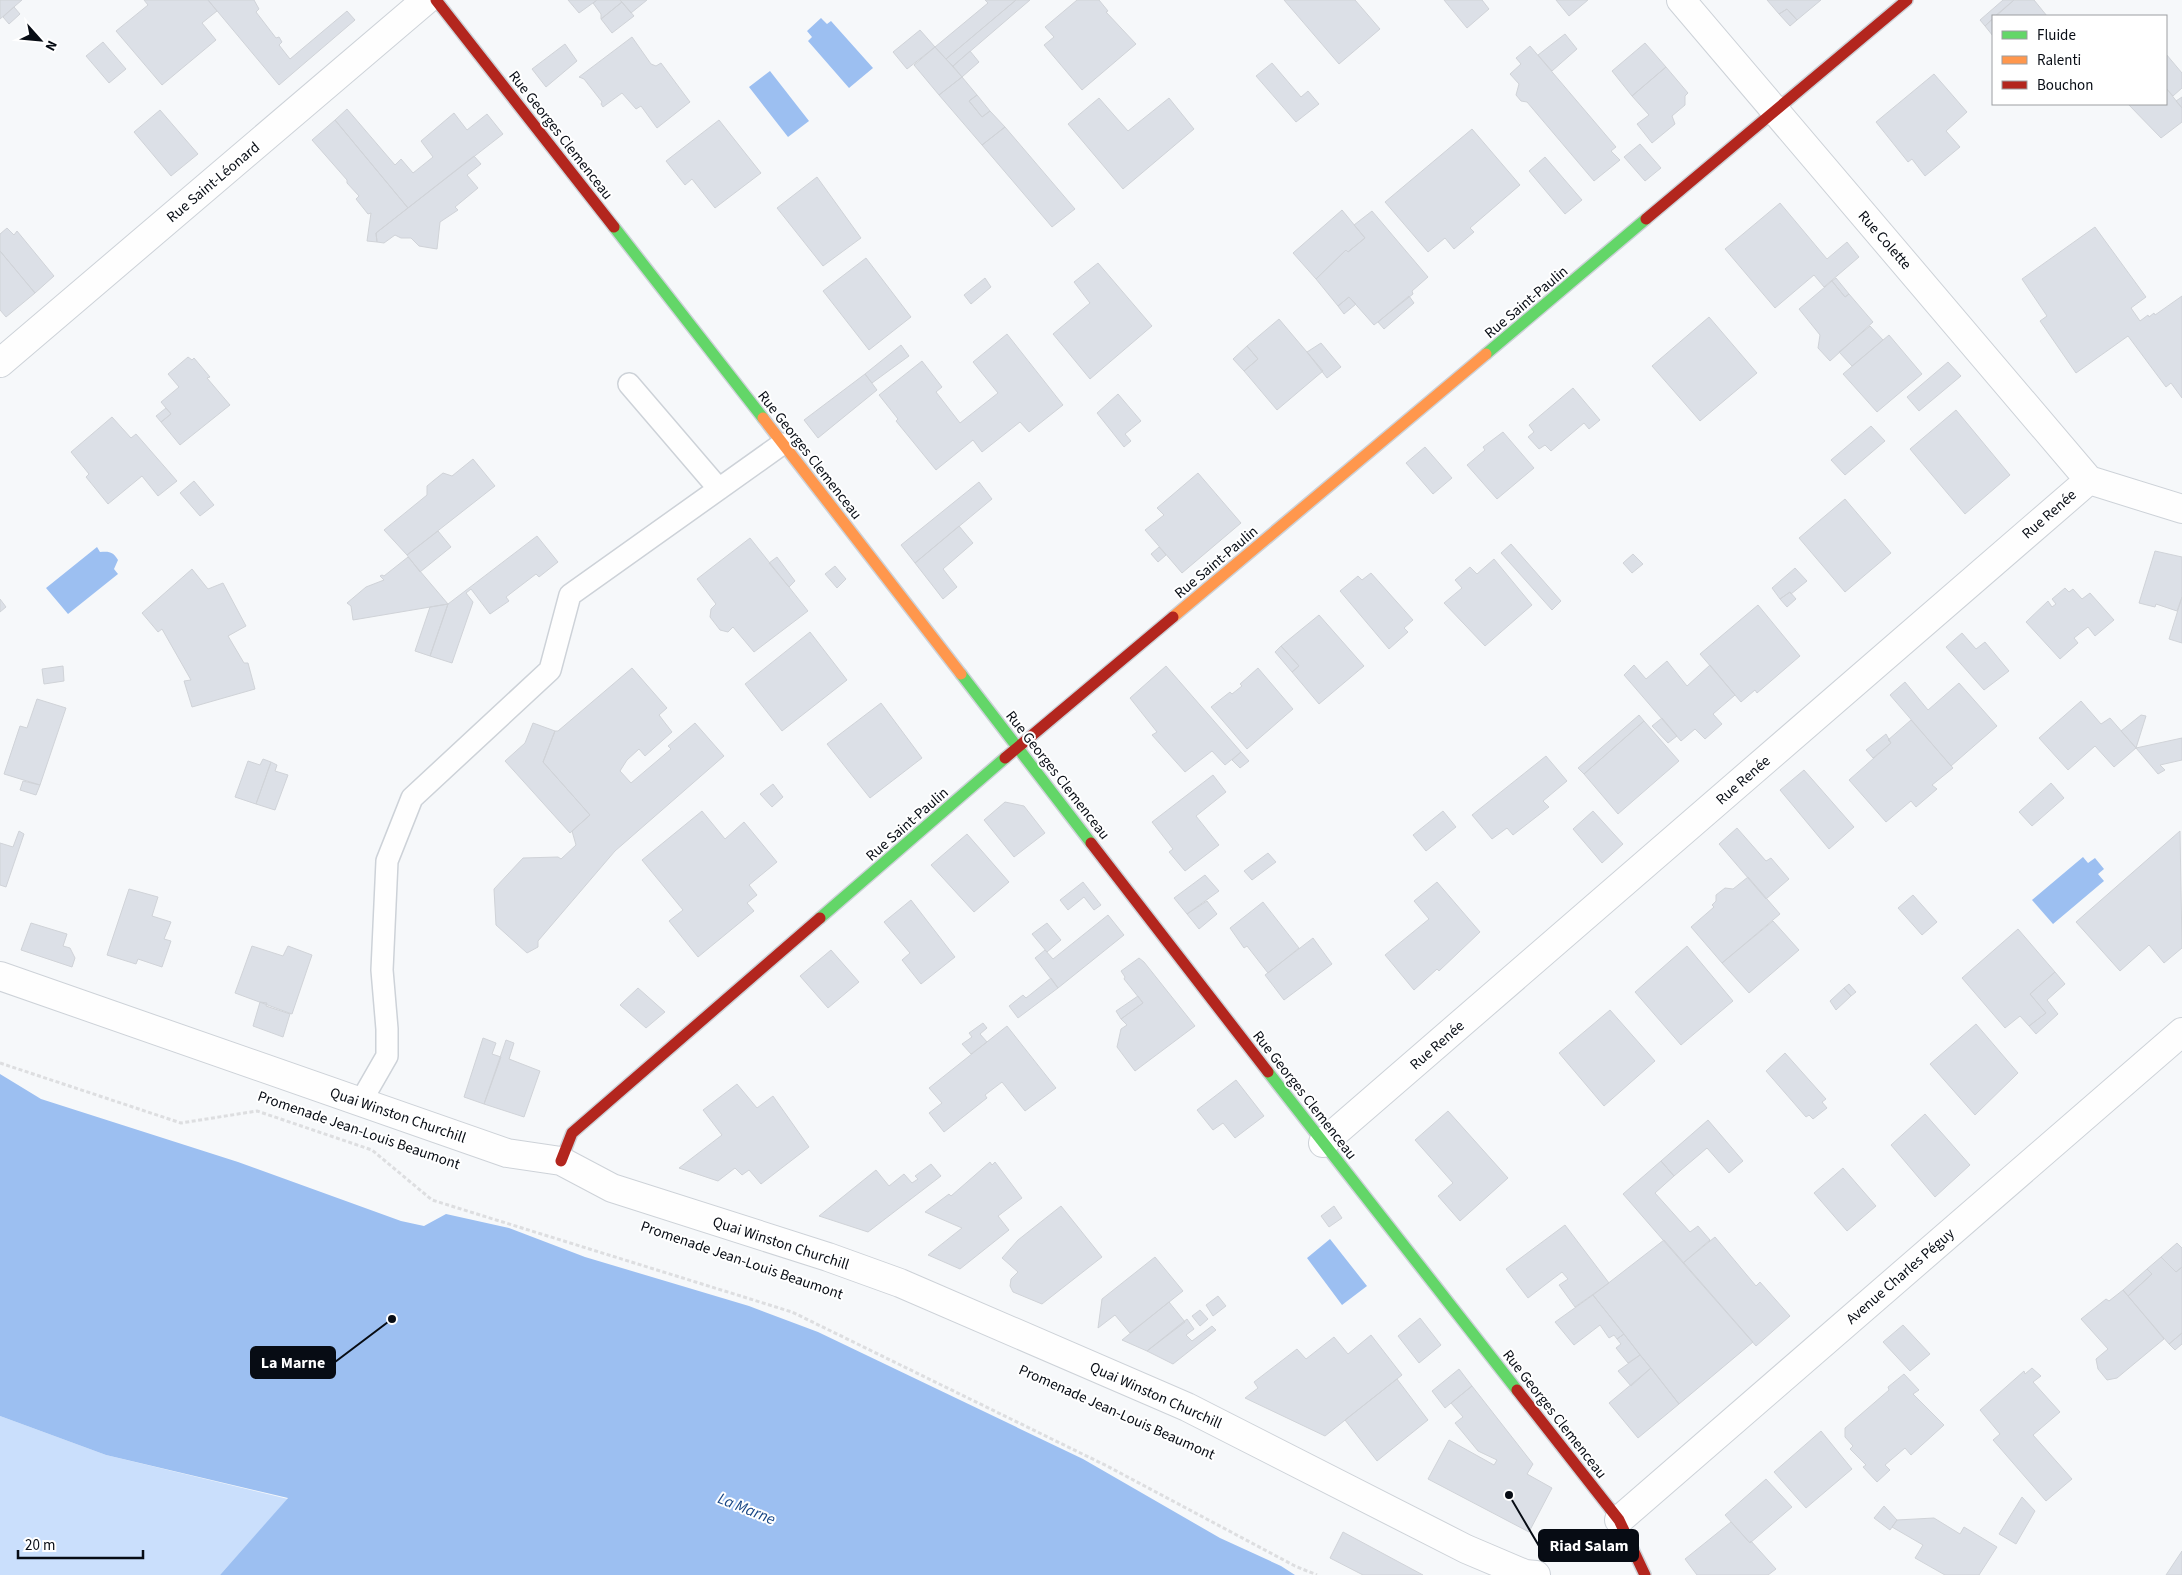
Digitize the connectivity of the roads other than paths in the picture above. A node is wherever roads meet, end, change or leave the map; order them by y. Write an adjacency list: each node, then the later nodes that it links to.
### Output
1 (426, 0): 6 (street, Rue Saint-Léonard)
2 (436, 0): 8 (street, Rue Georges Clemenceau)
3 (1681, 0): 5 (street, Rue Colette)
4 (1907, 0): 5 (street, Rue Saint-Paulin)
5 (1775, 112): 9 (street, Rue Colette); 12 (street, Rue Saint-Paulin)
6 (0, 363)
7 (629, 384): 10 (lane)
8 (782, 444): 10 (lane); 12 (street, Rue Georges Clemenceau)
9 (2089, 480): 11 (street, Rue Renée); 16 (street, Rue Renée)
10 (719, 489): 15 (lane)
11 (2182, 509)
12 (1018, 747): 16 (street, Rue Georges Clemenceau); 17 (street, Rue Saint-Paulin)
13 (0, 976): 15 (street, Quai Winston Churchill)
14 (2182, 1032): 18 (street, Avenue Charles Péguy)
15 (360, 1102): 17 (street, Quai Winston Churchill)
16 (1323, 1143): 18 (street, Rue Georges Clemenceau)
17 (561, 1162): 19 (street, Quai Winston Churchill)
18 (1619, 1520): 20 (street, Rue Georges Clemenceau)
19 (1536, 1575)
20 (1645, 1575)

